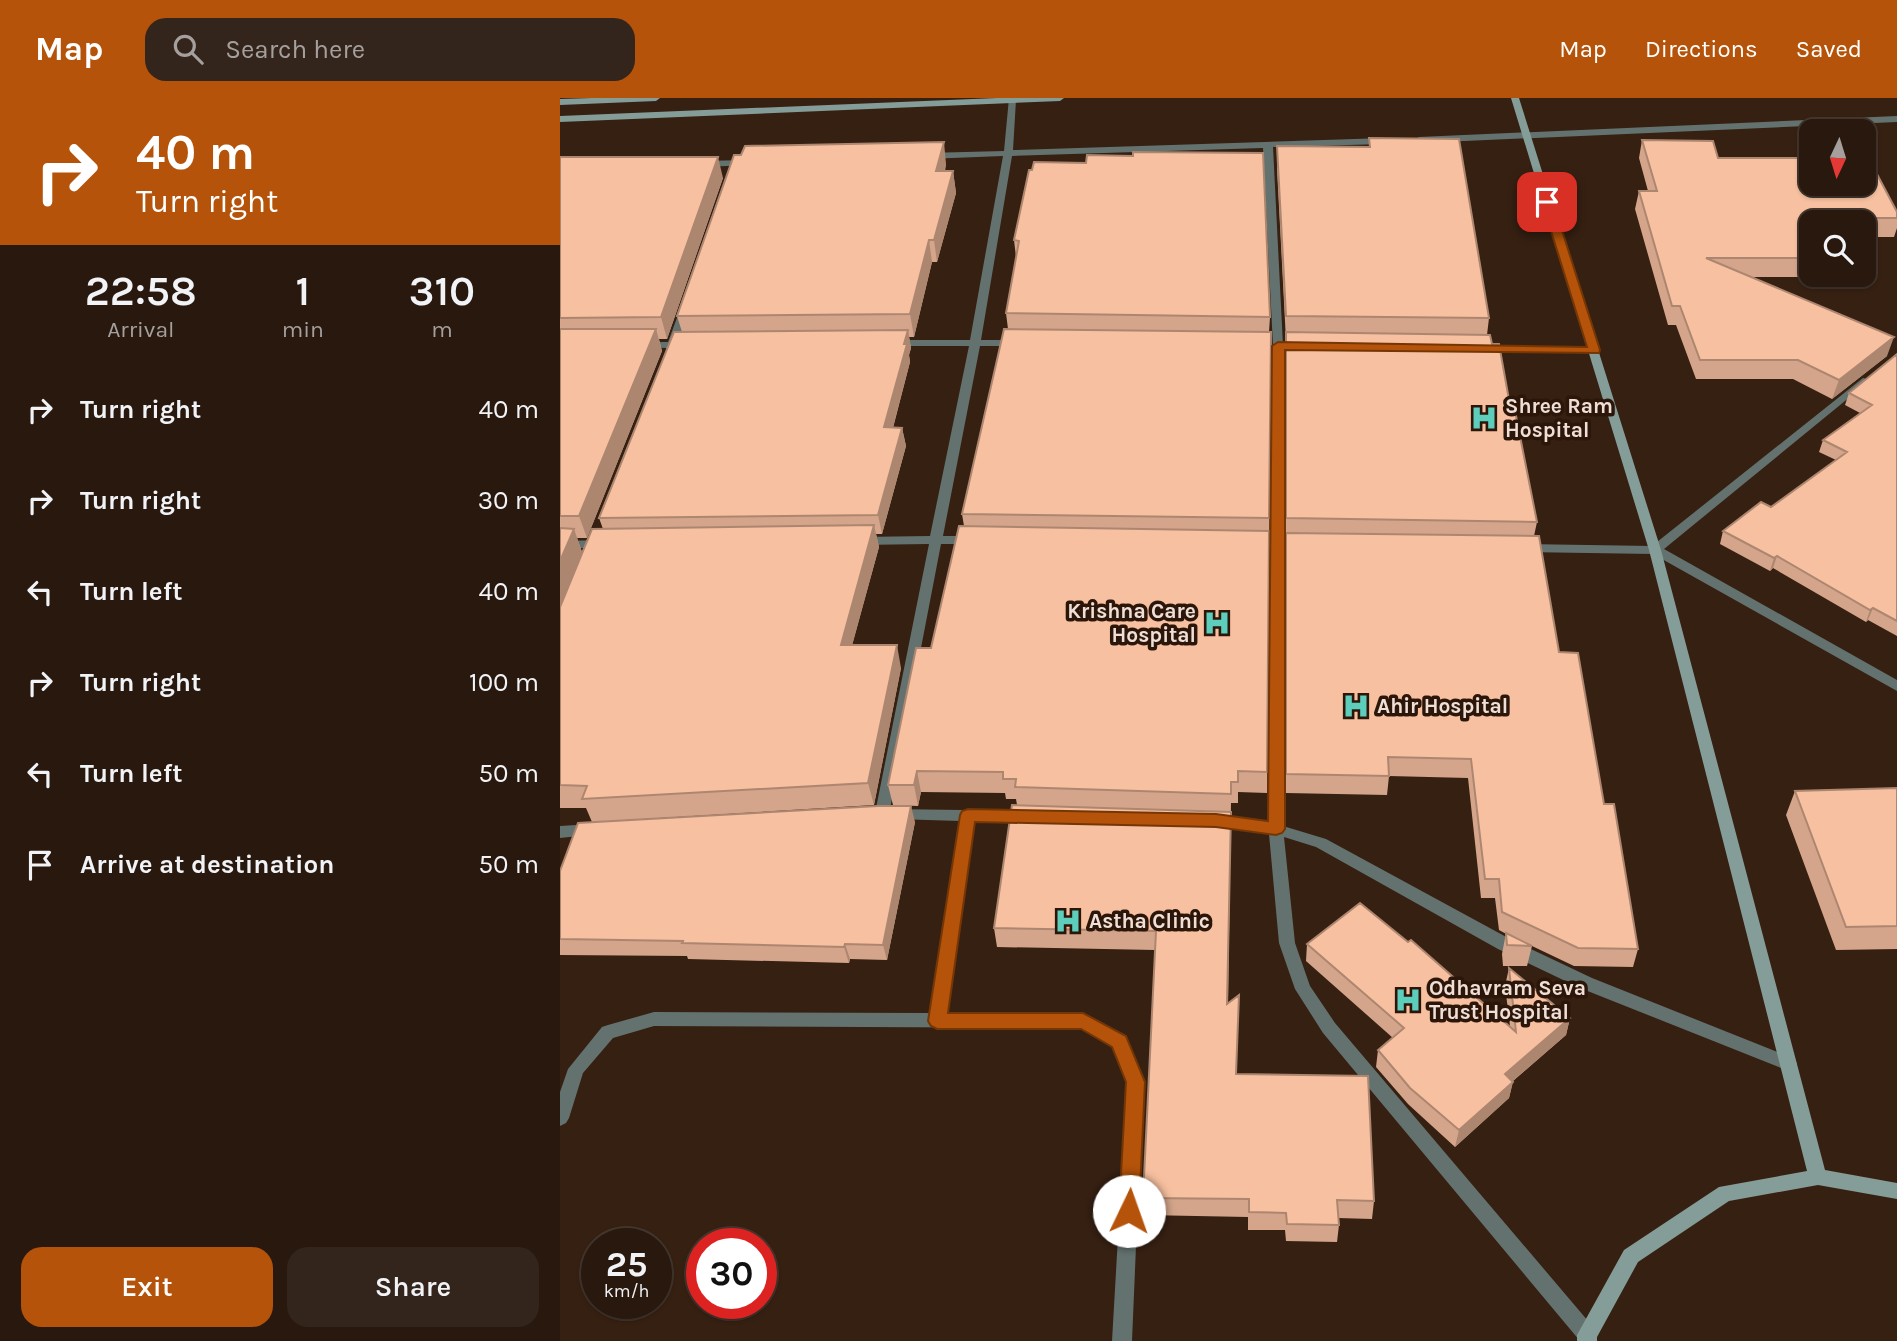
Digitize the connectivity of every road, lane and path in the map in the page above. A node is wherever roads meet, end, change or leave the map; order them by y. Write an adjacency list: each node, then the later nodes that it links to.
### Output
1 (656, 98): 5 (street)
2 (1060, 98): 4 (street)
3 (1515, 98): 8 (street)
4 (1012, 100): 6 (street); 12 (street)
5 (560, 102)
6 (560, 119)
7 (1897, 119): 8 (street)
8 (1526, 135): 10 (street); 26 (street)
9 (1391, 141): 11 (street)
10 (1404, 141)
11 (1268, 147): 12 (street); 35 (street)
12 (1008, 153): 13 (street); 19 (street)
13 (913, 156)
14 (763, 162): 15 (street)
15 (736, 163): 16 (street); 17 (street)
16 (695, 164)
17 (731, 176)
18 (691, 293): 23 (street)
19 (975, 342): 20 (street); 21 (street); 29 (street)
20 (879, 343)
21 (1031, 343)
22 (635, 345): 23 (street)
23 (673, 345): 24 (street); 27 (street)
24 (700, 345)
25 (1471, 349): 26 (street)
26 (1594, 350): 38 (street)
27 (668, 357)
28 (1876, 371): 38 (street)
29 (936, 540): 30 (street); 31 (street); 40 (street)
30 (840, 541)
31 (991, 541)
32 (621, 544): 34 (street)
33 (1238, 544): 35 (street)
34 (560, 545)
35 (1279, 545): 36 (street); 44 (street)
36 (1321, 545)
37 (1516, 548): 38 (street)
38 (1655, 550): 39 (street); 47 (street)
39 (1897, 686)
40 (968, 815): 41 (street); 46 (street)
41 (1051, 817)
42 (1202, 821): 44 (street)
43 (614, 829): 45 (street)
44 (1276, 829): 47 (street); 51 (street)
45 (560, 832)
46 (937, 1021): 48 (street); 52 (street)
47 (1789, 1064): 49 (street)
48 (560, 1118)
49 (1818, 1177): 50 (street); 51 (street)
50 (1897, 1191)
51 (1587, 1338)
52 (1122, 1341)

